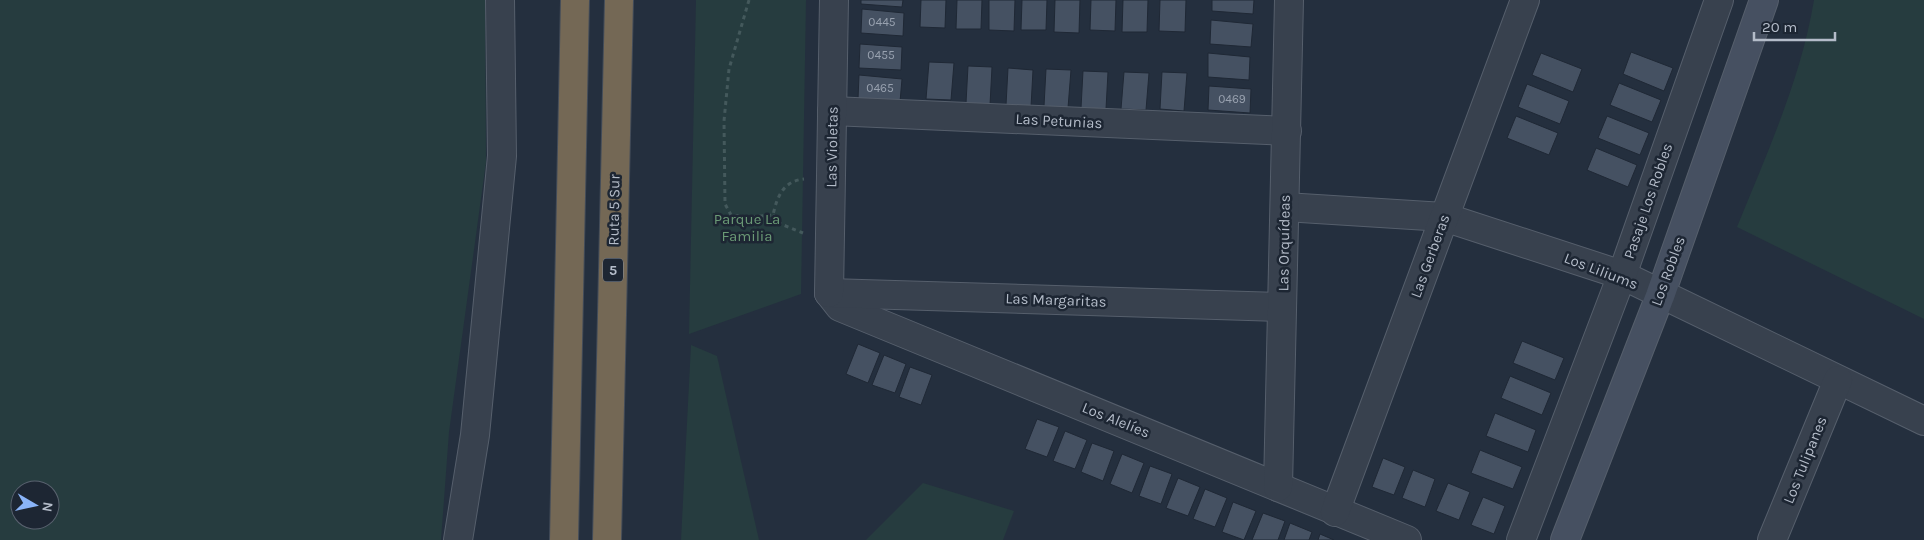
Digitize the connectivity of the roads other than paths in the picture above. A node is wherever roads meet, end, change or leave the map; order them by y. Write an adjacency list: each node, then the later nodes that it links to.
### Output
1 (500, 0): 21 (street)
2 (575, 0): 22 (highway)
3 (619, 0): 23 (highway, Ruta 5 Sur / 5)
4 (834, 0): 9 (street, Las Violetas)
5 (1290, 0): 10 (street, Las Orquídeas)
6 (1525, 0): 12 (street, Las Gerberas)
7 (1719, 0): 13 (street, Pasaje Los Robles)
8 (1764, 0): 15 (street, Los Robles)
9 (832, 111): 10 (street, Las Petunias); 14 (street, Las Violetas)
10 (1287, 131): 11 (street, Las Orquídeas)
11 (1285, 207): 12 (street, Los Liliums); 16 (street, Las Orquídeas)
12 (1444, 217): 13 (street, Los Liliums); 20 (street, Las Gerberas)
13 (1622, 276): 15 (street, Los Liliums); 25 (street, Pasaje Los Robles)
14 (829, 294): 16 (street, Las Margaritas); 19 (street, Los Alelíes)
15 (1660, 296): 17 (street, Los Liliums); 26 (street, Los Robles)
16 (1282, 308): 19 (street, Las Orquídeas)
17 (1838, 380): 18 (street, Los Liliums); 27 (street, Los Tulipanes)
18 (1924, 421)
19 (1278, 486): 20 (street, Los Alelíes)
20 (1335, 512): 24 (street, Los Alelíes)
21 (458, 540)
22 (564, 540)
23 (607, 540)
24 (1407, 540)
25 (1520, 540)
26 (1565, 540)
27 (1772, 540)

